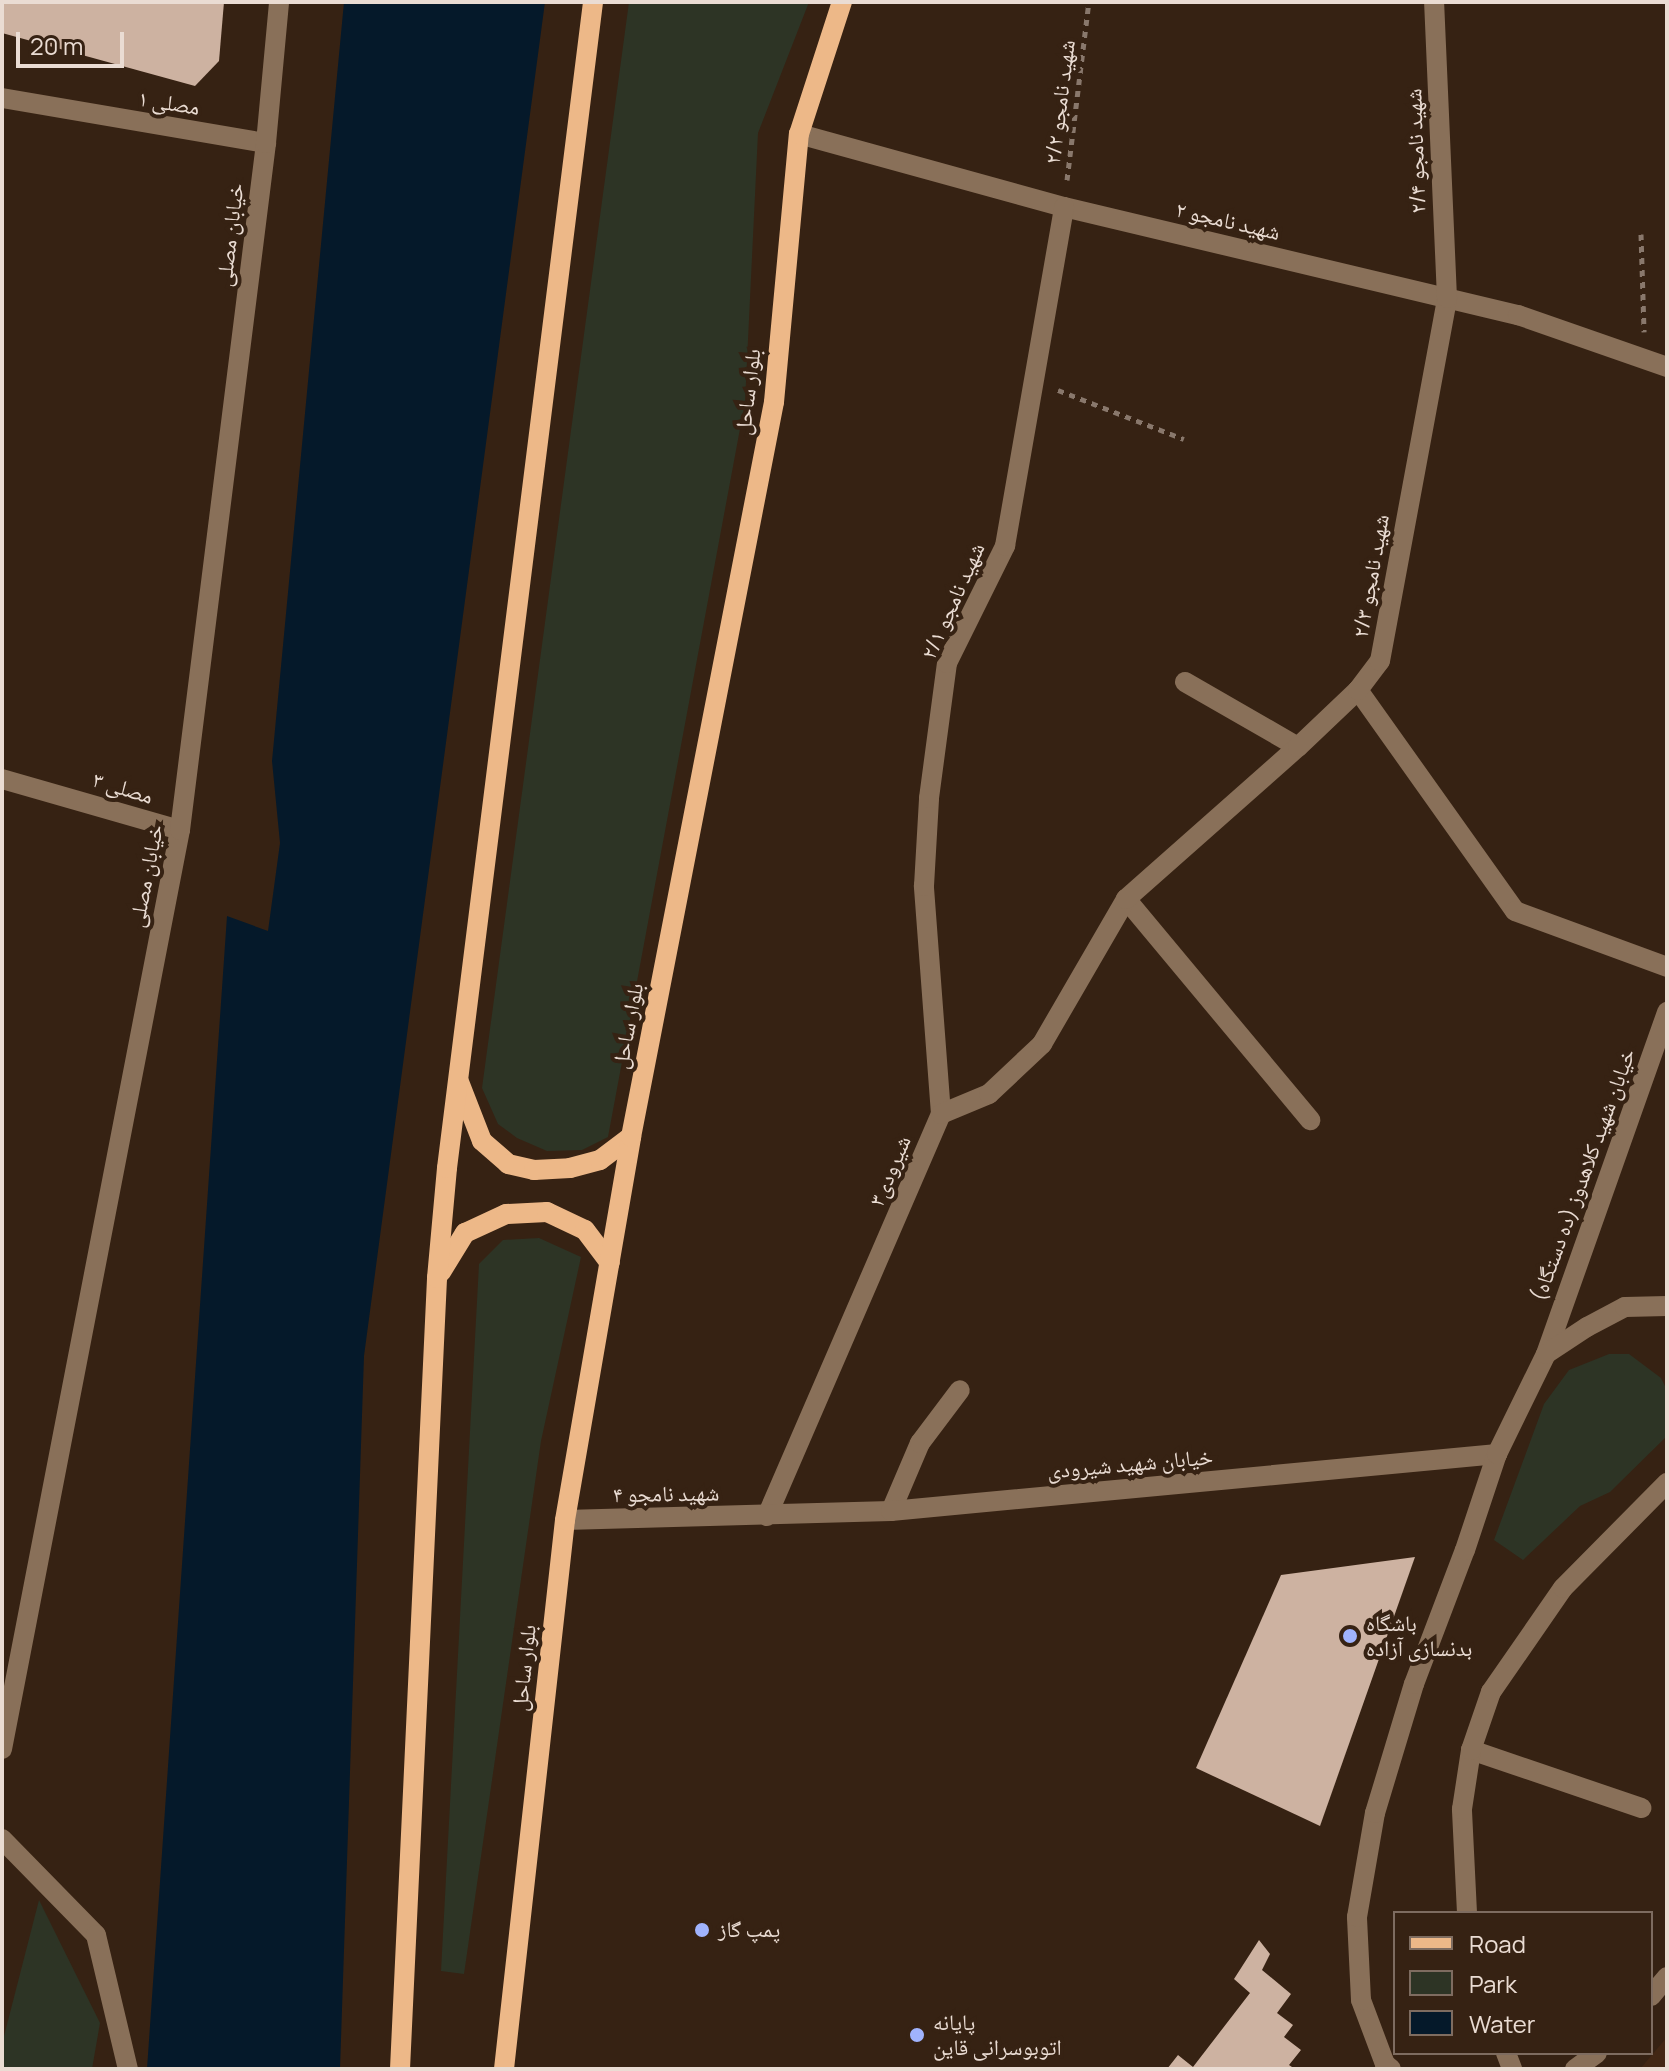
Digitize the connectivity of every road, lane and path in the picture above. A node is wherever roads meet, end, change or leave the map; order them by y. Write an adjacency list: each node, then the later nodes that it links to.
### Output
1 (279, 2): 8 (street, خیابان مصلی)
2 (593, 2): 24 (main road)
3 (842, 2): 7 (main road, بلوار ساحل)
4 (1089, 2): 9 (path, شهید نامجو ۲/۲)
5 (1434, 2): 11 (street, شهید نامجو ۲/۴)
6 (2, 98): 8 (street, مصلی ۱)
7 (799, 134): 9 (street, شهید نامجو ۲); 27 (main road, بلوار ساحل)
8 (266, 143): 20 (street, خیابان مصلی)
9 (1064, 207): 11 (street, شهید نامجو ۲); 14 (street, شهید نامجو ۲/۱)
10 (1641, 234): 12 (path)
11 (1447, 298): 12 (street, شهید نامجو ۲); 17 (street, شهید نامجو ۲/۳)
12 (1645, 361): 13 (street, شهید نامجو ۲)
13 (1667, 367)
14 (1034, 380): 15 (path); 25 (street, شهید نامجو ۲/۱)
15 (1184, 439)
16 (1185, 682): 18 (street)
17 (1358, 690): 18 (street, شهید نامجو ۲/۳); 22 (street)
18 (1298, 747): 21 (street, شهید نامجو ۲/۳)
19 (2, 779): 20 (street, مصلی ۳)
20 (180, 830): 38 (street, خیابان مصلی)
21 (1126, 899): 25 (street); 26 (street)
22 (1667, 967)
23 (1667, 1012): 31 (street, خیابان شهید کلاهدوز (ده دستگاه))
24 (457, 1079): 27 (main road); 29 (main road)
25 (941, 1114): 36 (street, شیرودی۳)
26 (1310, 1120)
27 (631, 1137): 28 (main road, بلوار ساحل)
28 (610, 1263): 29 (main road); 37 (main road, بلوار ساحل)
29 (437, 1278): 47 (main road)
30 (1667, 1306): 31 (street)
31 (1546, 1354): 33 (street, خیابان شهید کلاهدوز (ده دستگاه))
32 (960, 1390): 35 (street)
33 (1497, 1454): 35 (street, خیابان شهید شیرودی); 49 (street, خیابان شهید کلاهدوز (ده دستگاه))
34 (1667, 1483): 39 (street)
35 (891, 1511): 36 (street, خیابان شهید شیرودی)
36 (767, 1516): 37 (street, شهید نامجو ۴)
37 (565, 1520): 48 (main road, بلوار ساحل)
38 (2, 1749)
39 (1471, 1750): 40 (street); 42 (street)
40 (1641, 1808)
41 (2, 1839): 46 (street)
42 (1467, 1911)
43 (1667, 1977): 44 (street)
44 (1653, 1994)
45 (1594, 2055): 50 (street)
46 (128, 2069)
47 (400, 2069)
48 (504, 2069)
49 (1391, 2069)
50 (1575, 2069)

